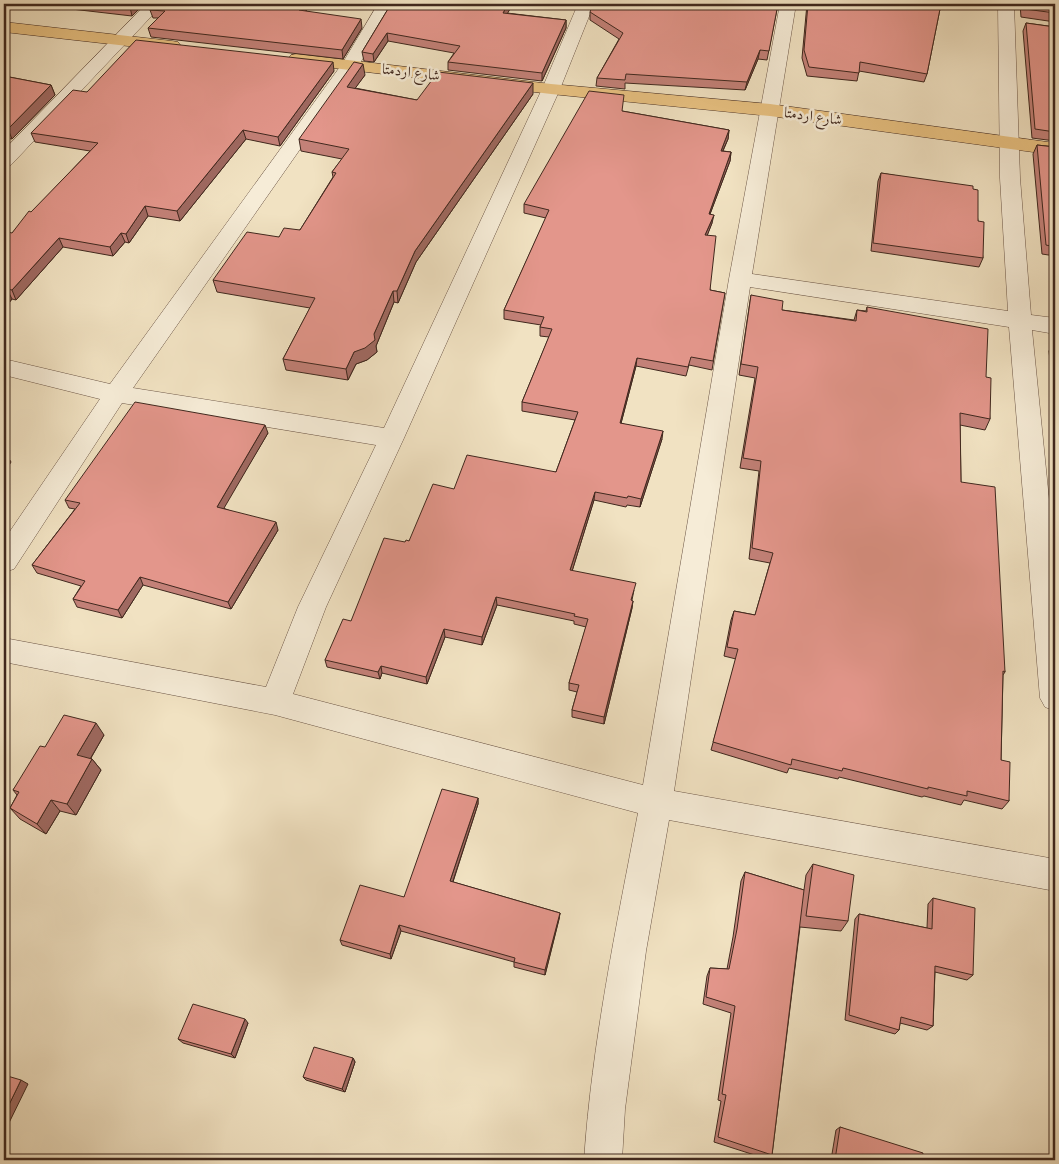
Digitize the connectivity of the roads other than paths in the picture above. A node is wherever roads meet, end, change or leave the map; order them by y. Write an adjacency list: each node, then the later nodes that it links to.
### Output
1 (155, 4): 7 (street)
2 (386, 4): 10 (street)
3 (586, 4): 11 (street)
4 (788, 4): 12 (street)
5 (1006, 4): 13 (street)
6 (4, 27): 7 (main road)
7 (121, 40): 8 (main road); 15 (street)
8 (188, 48)
9 (283, 58): 10 (main road, شارع اردمتا)
10 (350, 65): 11 (main road, شارع اردمتا); 20 (street)
11 (551, 89): 12 (main road, شارع اردمتا); 21 (street)
12 (770, 110): 13 (main road, شارع اردمتا); 16 (street)
13 (1008, 142): 14 (main road, شارع اردمتا); 17 (street)
14 (1055, 149)
15 (4, 161)
16 (740, 279): 17 (street); 26 (street)
17 (1021, 320): 18 (street); 24 (street)
18 (1055, 326)
19 (4, 367): 20 (street)
20 (116, 394): 21 (street); 22 (street)
21 (392, 438): 25 (street)
22 (4, 561)
23 (4, 650): 25 (street)
24 (1055, 698)
25 (275, 702): 26 (street)
26 (656, 803): 27 (street); 28 (street)
27 (1055, 875)
28 (603, 1160)

